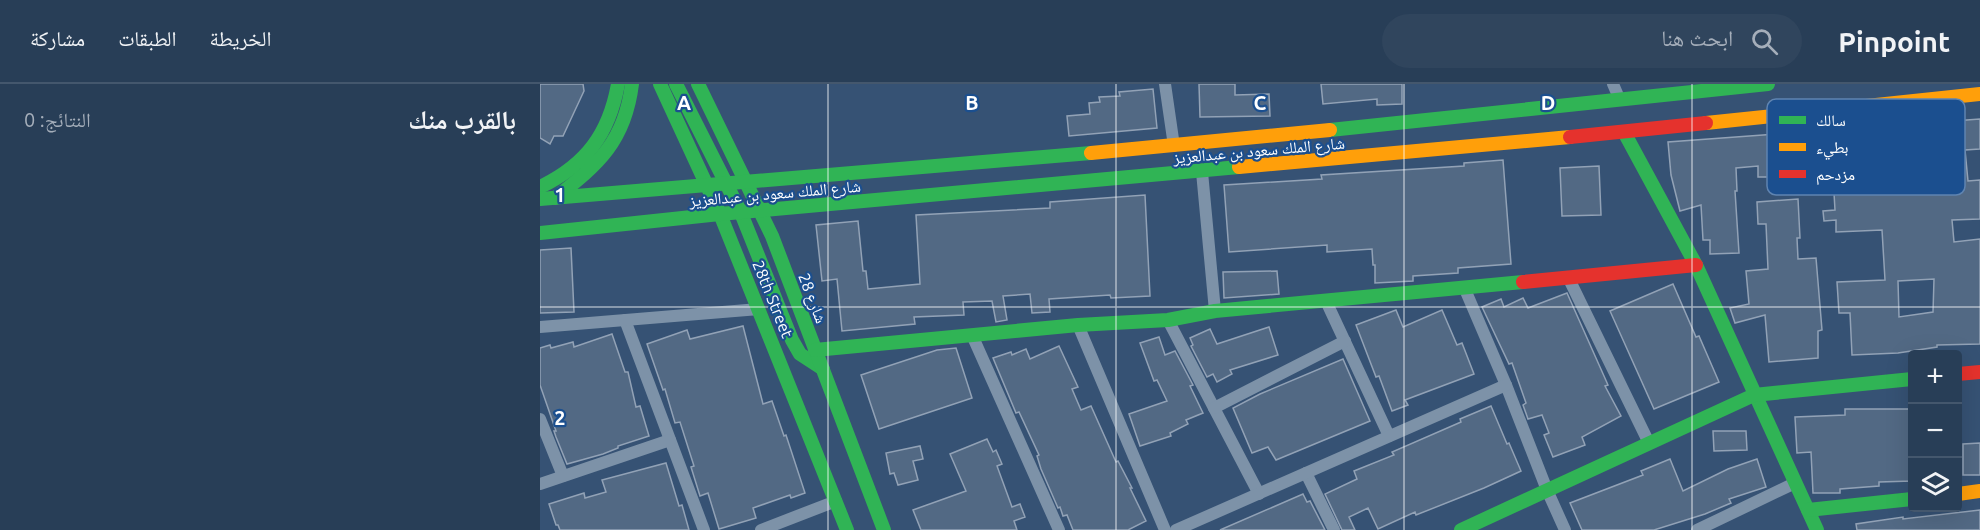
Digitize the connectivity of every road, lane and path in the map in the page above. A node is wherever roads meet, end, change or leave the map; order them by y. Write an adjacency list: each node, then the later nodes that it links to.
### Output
1 (618, 84): 19 (main road)
2 (632, 84): 20 (main road)
3 (660, 84): 18 (main road, 28th Street)
4 (676, 84): 17 (main road)
5 (698, 84): 16 (main road, شارع 28)
6 (1165, 84): 14 (street)
7 (1613, 84): 10 (street)
8 (1768, 84): 10 (main road, شارع الملك سعود بن عبدالعزيز)
9 (1980, 94): 11 (main road, شارع الملك سعود بن عبدالعزيز)
10 (1619, 98): 14 (main road, شارع الملك سعود بن عبدالعزيز)
11 (1933, 99)
12 (1767, 117): 13 (main road, شارع الملك سعود بن عبدالعزيز)
13 (1624, 132): 15 (main road, شارع الملك سعود بن عبدالعزيز); 26 (main road)
14 (1174, 146): 16 (main road, شارع الملك سعود بن عبدالعزيز)
15 (1202, 172): 22 (main road, شارع الملك سعود بن عبدالعزيز); 31 (street)
16 (746, 182): 17 (main road, شارع الملك سعود بن عبدالعزيز); 22 (main road, شارع 28)
17 (727, 183): 18 (main road, شارع الملك سعود بن عبدالعزيز); 23 (main road)
18 (706, 184): 20 (main road, شارع الملك سعود بن عبدالعزيز); 24 (main road, 28th Street)
19 (540, 187)
20 (555, 198): 21 (main road, شارع الملك سعود بن عبدالعزيز)
21 (540, 199)
22 (760, 211): 23 (main road, شارع الملك سعود بن عبدالعزيز); 38 (main road, شارع 28)
23 (741, 213): 24 (main road, شارع الملك سعود بن عبدالعزيز); 39 (main road)
24 (720, 214): 25 (main road, شارع الملك سعود بن عبدالعزيز); 30 (main road, 28th Street)
25 (540, 233)
26 (1696, 265): 27 (main road); 44 (main road)
27 (1568, 277): 28 (main road); 49 (street)
28 (1464, 287): 29 (main road); 43 (street)
29 (1326, 301): 31 (main road); 37 (street)
30 (759, 309): 32 (street); 59 (main road, 28th Street)
31 (1215, 311): 33 (main road)
32 (625, 320): 35 (street); 48 (street)
33 (1168, 320): 34 (main road); 45 (street)
34 (1078, 325): 36 (main road); 67 (street)
35 (540, 327)
36 (972, 335): 38 (main road); 66 (street)
37 (1345, 341): 45 (street); 47 (street)
38 (815, 350): 39 (main road, شارع 28)
39 (824, 369): 65 (main road, شارع 28)
40 (1980, 372): 41 (main road)
41 (1962, 374)
42 (1908, 379): 44 (main road)
43 (1506, 385): 47 (street); 54 (street)
44 (1754, 394): 49 (main road); 52 (main road)
45 (1214, 408): 57 (street)
46 (540, 419): 51 (street)
47 (1389, 436): 50 (street)
48 (670, 440): 51 (street); 62 (street)
49 (1649, 443): 54 (main road)
50 (1306, 473): 57 (street); 69 (street)
51 (563, 476): 53 (street)
52 (1795, 483): 60 (main road); 61 (street)
53 (540, 484)
54 (1547, 490): 70 (main road); 71 (street)
55 (1980, 491): 56 (main road)
56 (1962, 493)
57 (1259, 494): 68 (street)
58 (1908, 499): 60 (main road)
59 (836, 501): 63 (street); 64 (main road, 28th Street)
60 (1808, 510): 72 (main road)
61 (1700, 529)
62 (704, 530)
63 (762, 530)
64 (847, 530)
65 (884, 530)
66 (1059, 530)
67 (1166, 530)
68 (1176, 530)
69 (1334, 530)
70 (1461, 530)
71 (1565, 530)
72 (1817, 530)

